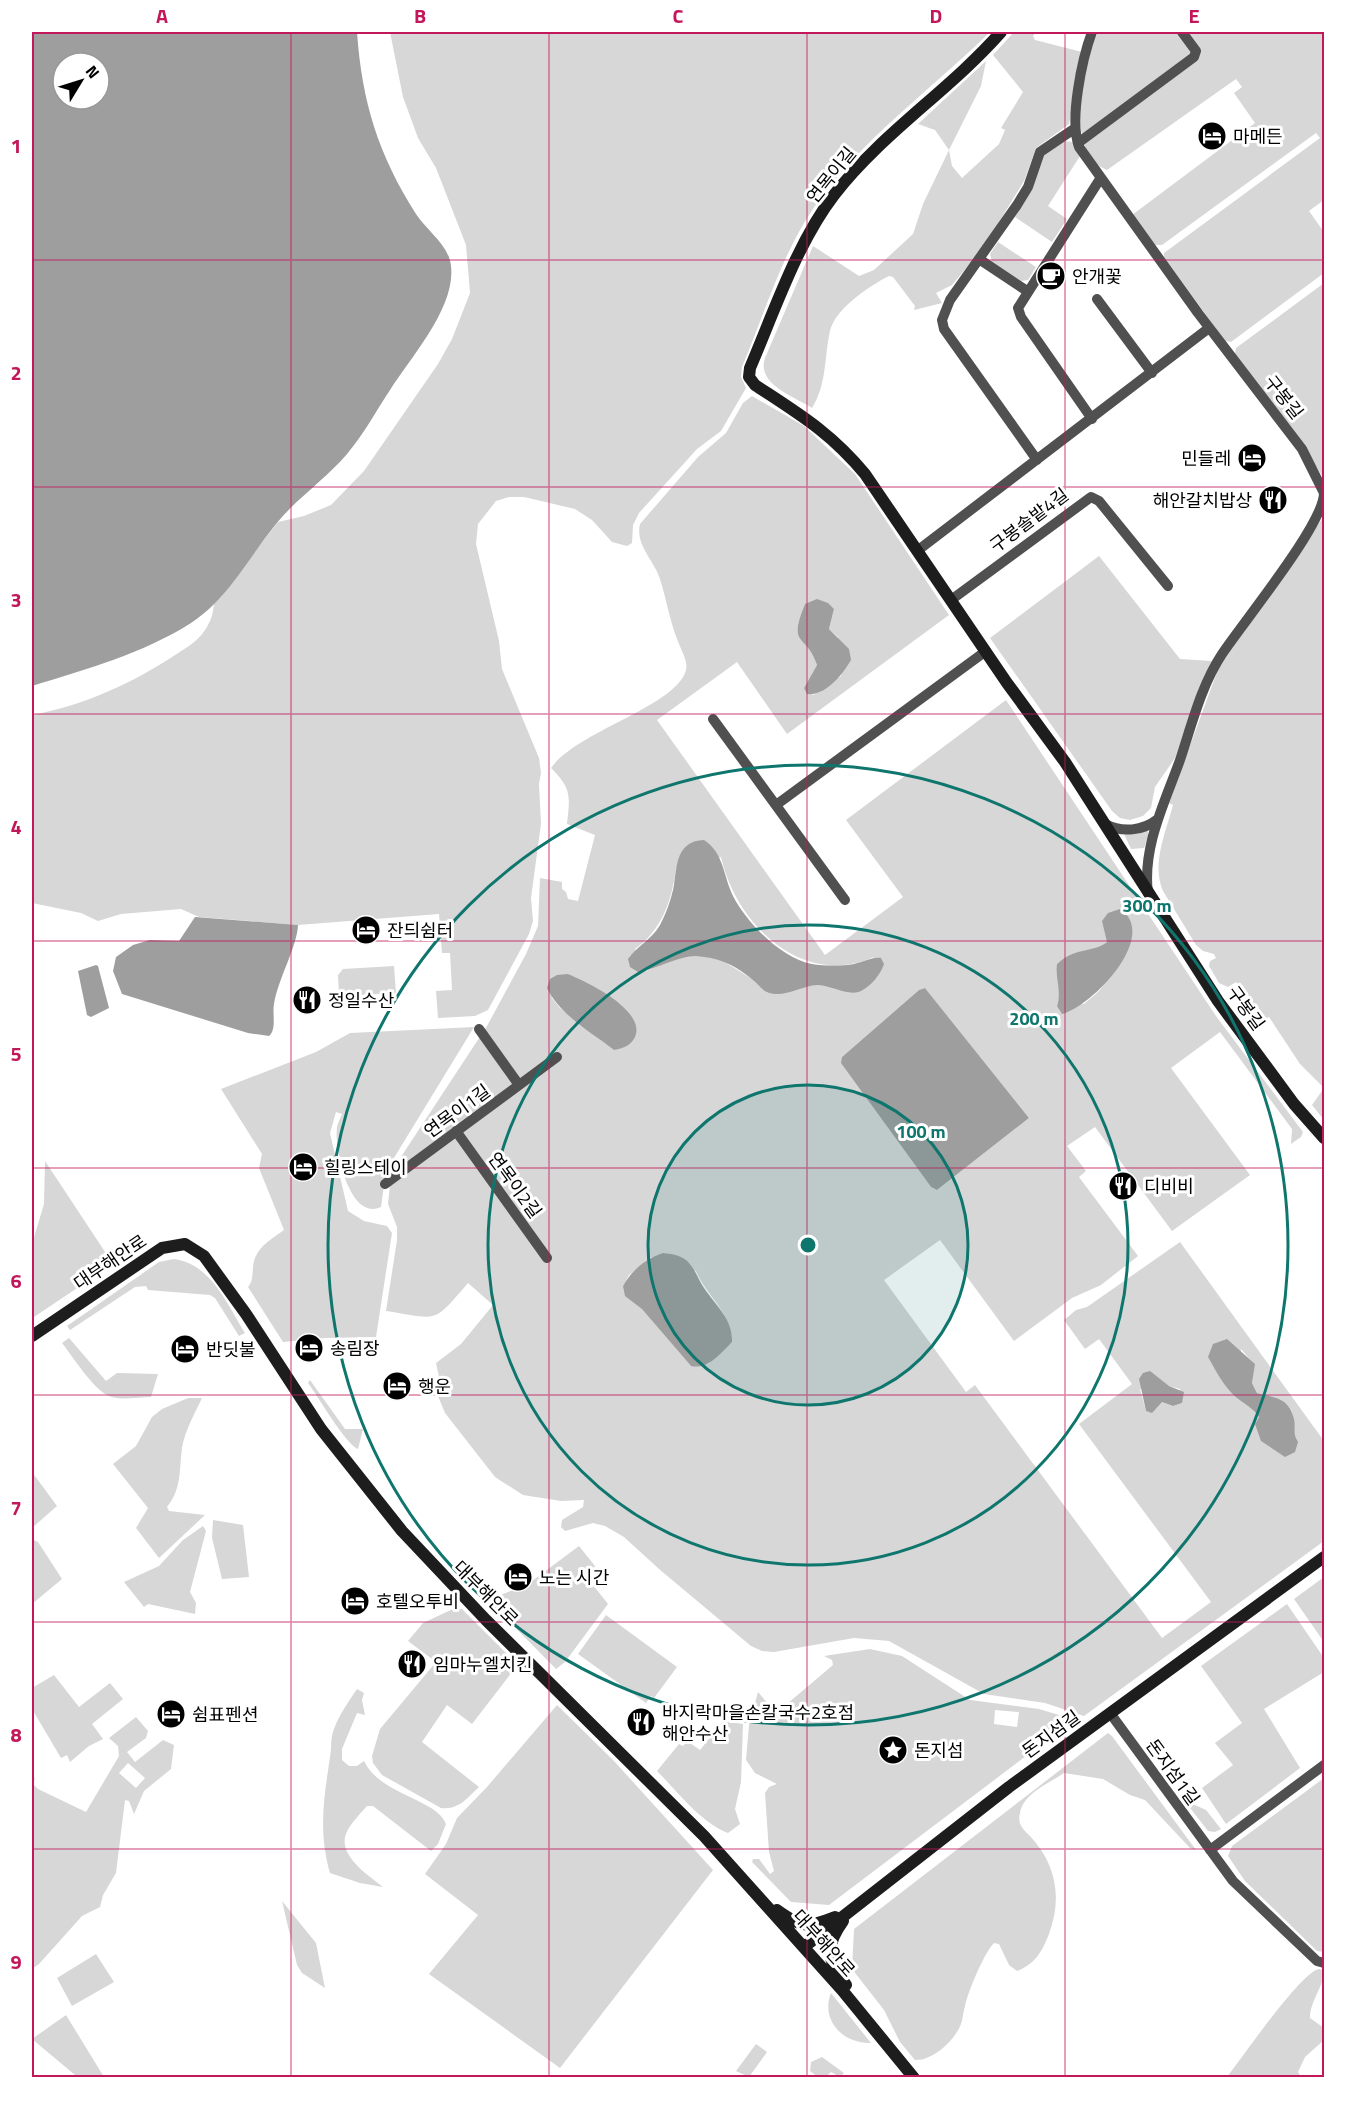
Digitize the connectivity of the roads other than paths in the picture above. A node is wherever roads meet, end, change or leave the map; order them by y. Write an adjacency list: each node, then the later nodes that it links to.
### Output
1 (1001, 32): 12 (street, 연목이길)
2 (1092, 32): 4 (street, 구봉길)
3 (1182, 32): 5 (street)
4 (1074, 129): 5 (street, 구봉길); 7 (street)
5 (1078, 143): 6 (street, 구봉길)
6 (1100, 179): 8 (street); 10 (street, 구봉길)
7 (979, 260): 8 (street); 14 (street)
8 (1027, 291): 13 (street)
9 (1097, 299): 11 (street)
10 (1209, 328): 11 (street); 21 (street, 구봉길)
11 (1152, 373): 13 (street)
12 (752, 382): 15 (street, 구봉길)
13 (1092, 419): 14 (street)
14 (1037, 460): 15 (street)
15 (917, 551): 17 (street, 구봉길)
16 (1168, 586): 17 (street, 구봉솔밭4길)
17 (951, 600): 18 (street, 구봉길)
18 (986, 651): 20 (street); 22 (street, 구봉길)
19 (713, 719): 20 (street)
20 (776, 805): 24 (street)
21 (1158, 819): 22 (street); 23 (street, 구봉길)
22 (1105, 824): 23 (street, 구봉길)
23 (1148, 893): 29 (street, 구봉길)
24 (845, 900)
25 (479, 1029): 27 (street)
26 (557, 1057): 27 (street, 연목이1길)
27 (519, 1085): 28 (street, 연목이1길)
28 (456, 1131): 30 (street, 연목이1길); 31 (street, 연목이2길)
29 (1324, 1138)
30 (385, 1184)
31 (547, 1258)
32 (32, 1336): 37 (street, 대부해안로)
33 (1324, 1557): 34 (street, 돈지섬길)
34 (1110, 1713): 36 (street, 돈지섬1길); 38 (street, 돈지섬길)
35 (1324, 1765): 36 (street)
36 (1210, 1850): 40 (street, 돈지섬1길)
37 (756, 1895): 38 (street); 39 (street, 대부해안로)
38 (847, 1913): 39 (street, 돈지섬길); 41 (street)
39 (804, 1947): 41 (street, 대부해안로)
40 (1324, 1962)
41 (888, 2049): 42 (street, 대부해안로)
42 (914, 2078)

